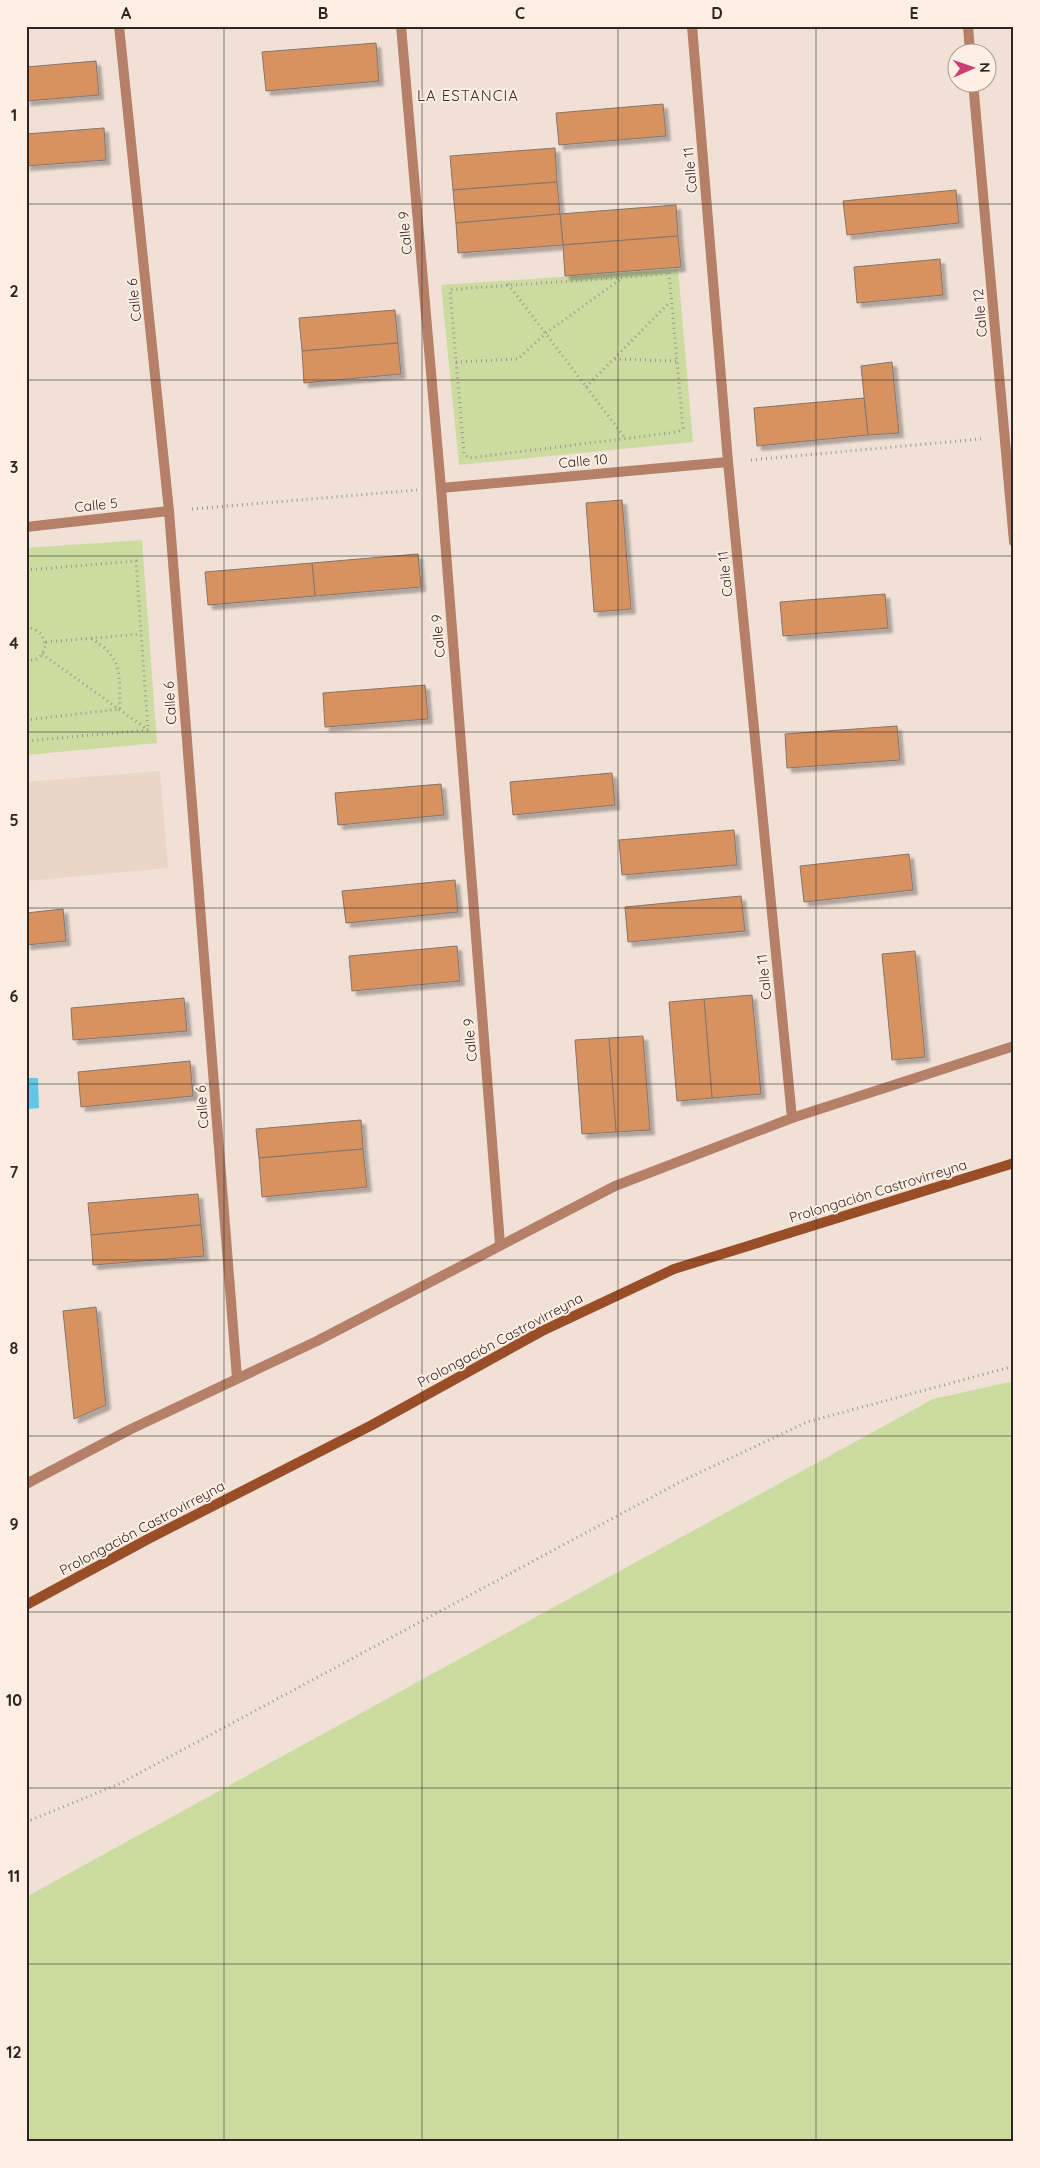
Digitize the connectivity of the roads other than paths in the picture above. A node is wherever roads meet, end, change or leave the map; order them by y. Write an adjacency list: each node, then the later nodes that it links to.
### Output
1 (119, 26): 10 (street, Calle 6)
2 (401, 26): 9 (street, Calle 9)
3 (692, 26): 8 (street, Calle 11)
4 (968, 26): 5 (street)
5 (969, 42)
6 (974, 92): 7 (street, Calle 12)
7 (1009, 436): 12 (street, Calle 12)
8 (728, 462): 9 (street, Calle 10); 14 (street, Calle 11)
9 (440, 488): 16 (street, Calle 9)
10 (169, 511): 11 (street, Calle 5); 17 (street, Calle 6)
11 (26, 527)
12 (1014, 542)
13 (1014, 1046): 14 (street)
14 (792, 1118): 16 (street)
15 (1014, 1163): 19 (main road, Prolongación Castrovirreyna)
16 (500, 1244): 17 (street)
17 (237, 1378): 18 (street)
18 (26, 1484)
19 (26, 1605)

